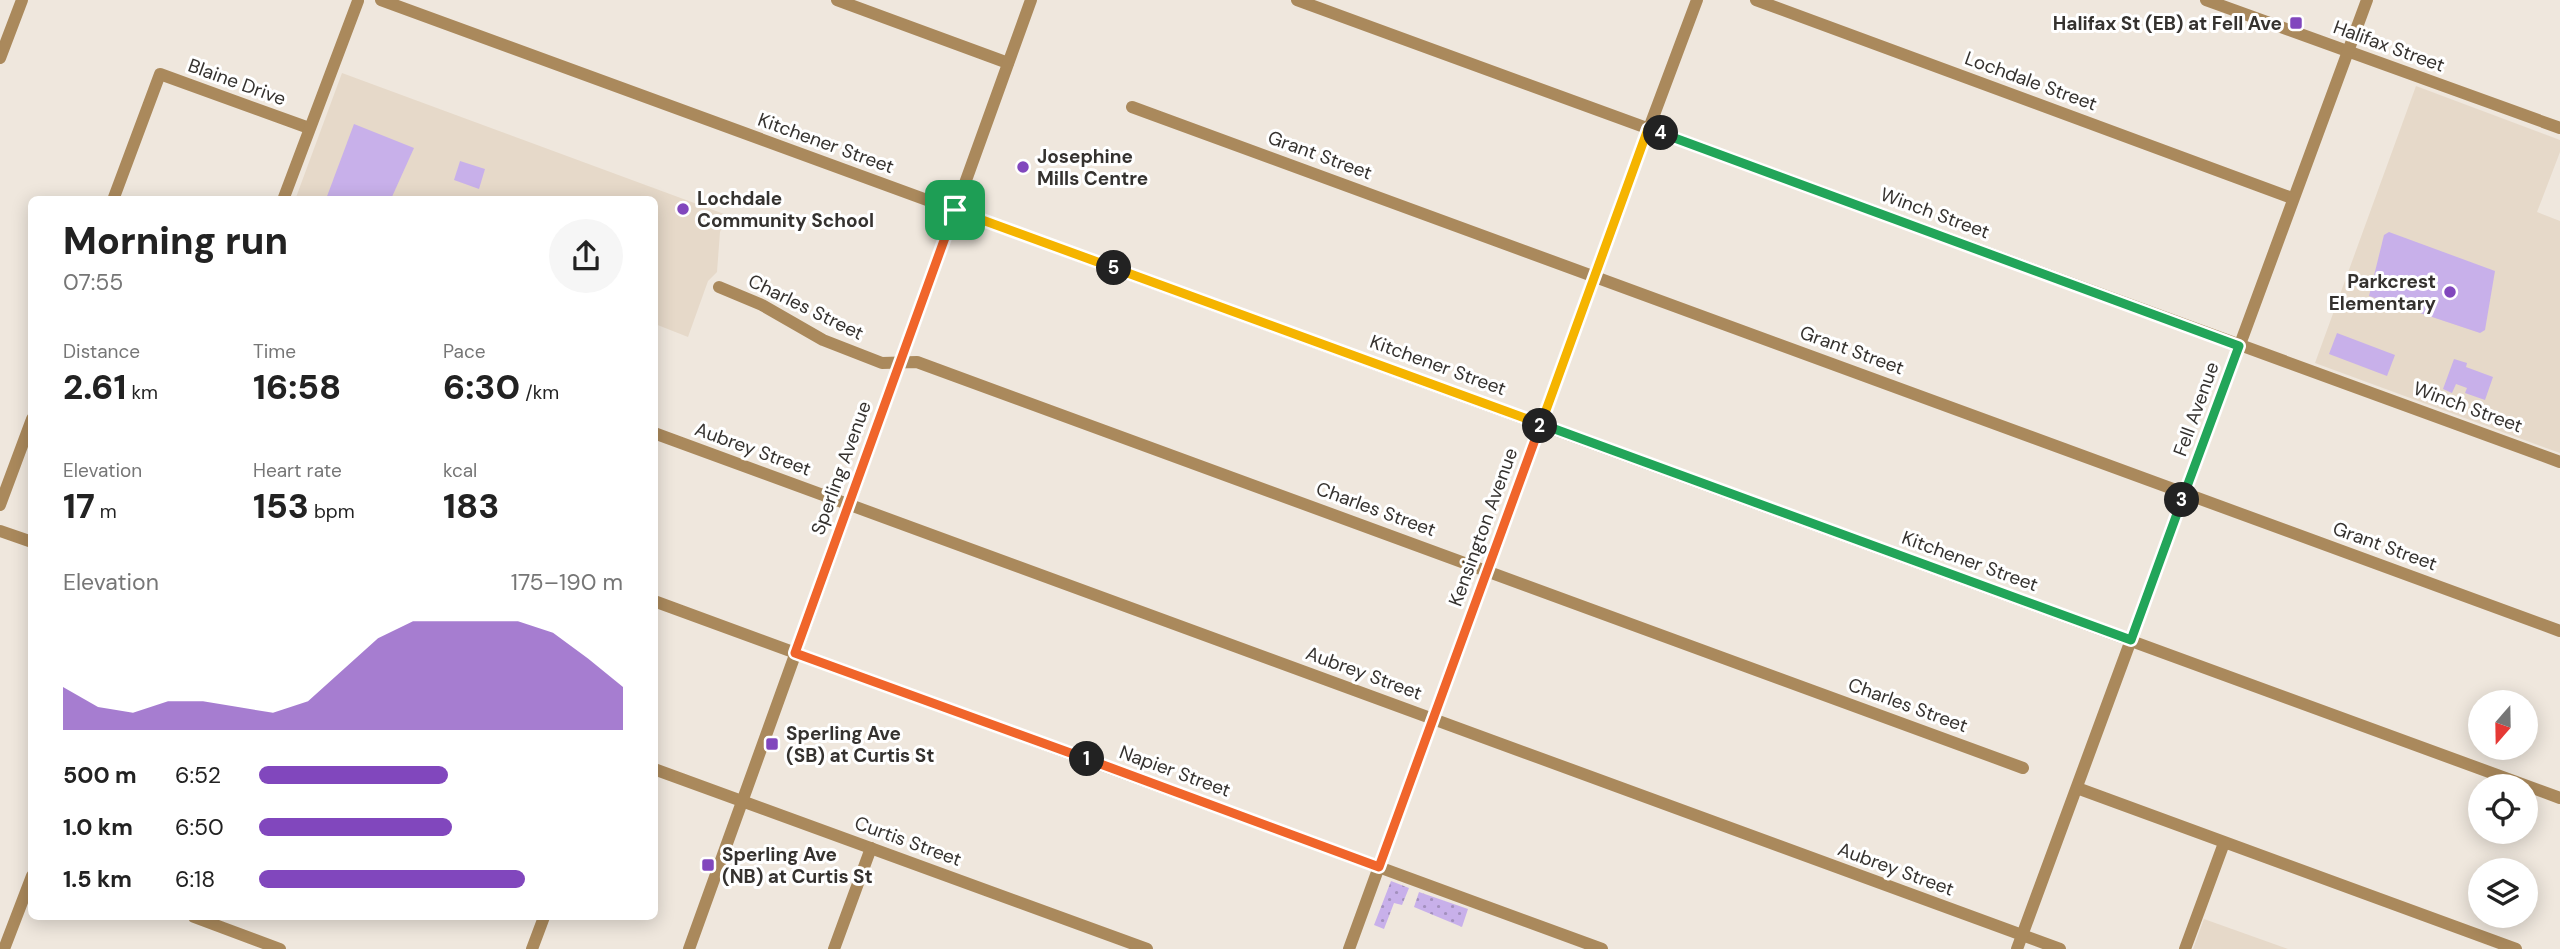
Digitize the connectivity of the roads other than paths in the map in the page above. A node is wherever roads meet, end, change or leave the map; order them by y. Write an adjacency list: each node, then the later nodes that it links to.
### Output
1 (22, 0): 12 (street)
2 (360, 0): 15 (street)
3 (382, 0): 21 (street, Kitchener Street)
4 (837, 0): 13 (street)
5 (1031, 0): 13 (street, Sperling Avenue)
6 (1297, 0): 17 (street, Winch Street)
7 (1697, 0): 17 (street, Kensington Avenue)
8 (1756, 0): 20 (street, Lochdale Street)
9 (2206, 0): 11 (street, Halifax Street)
10 (2367, 0): 11 (street, Fell Avenue)
11 (2347, 51): 16 (street, Halifax Street); 20 (street, Fell Avenue)
12 (0, 58)
13 (1007, 63): 21 (street, Sperling Avenue)
14 (1132, 107): 22 (street, Grant Street)
15 (309, 128): 18 (street, Blaine Drive); 19 (street)
16 (2560, 128)
17 (1648, 129): 22 (street, Kensington Avenue); 24 (street, Winch Street)
18 (114, 196)
19 (284, 196)
20 (2292, 198): 24 (street, Fell Avenue)
21 (955, 210): 25 (street, Sperling Avenue); 26 (street, Kitchener Street)
22 (1594, 276): 26 (street, Kensington Avenue); 30 (street, Grant Street)
23 (719, 287): 25 (street, Charles Street)
24 (2239, 346): 29 (street, Winch Street); 30 (street, Fell Avenue)
25 (900, 363): 31 (street, Sperling Avenue); 35 (street, Charles Street)
26 (1541, 424): 35 (street, Kensington Avenue); 38 (street, Kitchener Street)
27 (28, 430): 32 (street)
28 (658, 434): 31 (street, Aubrey Street)
29 (2560, 462)
30 (2185, 493): 37 (street, Grant Street); 38 (street, Fell Avenue)
31 (848, 503): 39 (street, Sperling Avenue); 40 (street, Aubrey Street)
32 (0, 505)
33 (0, 531): 34 (street)
34 (28, 541)
35 (1488, 571): 40 (street, Kensington Avenue); 41 (street, Charles Street)
36 (658, 602): 39 (street, Napier Street)
37 (2560, 631)
38 (2131, 640): 43 (street, Fell Avenue); 44 (street, Kitchener Street)
39 (795, 653): 45 (street, Sperling Avenue); 48 (street, Napier Street)
40 (1433, 719): 48 (street, Kensington Avenue); 52 (street, Aubrey Street)
41 (2023, 768)
42 (658, 770): 45 (street, Curtis Street)
43 (2077, 788): 46 (street); 52 (street, Fell Avenue)
44 (2560, 797)
45 (742, 800): 47 (street, Curtis Street); 57 (street, Sperling Avenue)
46 (2224, 843): 53 (street); 64 (street)
47 (871, 848): 58 (street); 59 (street, Curtis Street)
48 (1379, 867): 60 (street, Kensington Avenue); 61 (street, Napier Street)
49 (28, 886): 54 (street)
50 (202, 920): 55 (street)
51 (543, 920): 56 (street)
52 (2022, 936): 62 (street, Fell Avenue); 63 (street, Aubrey Street)
53 (2488, 944): 65 (street)
54 (4, 949)
55 (280, 949)
56 (532, 949)
57 (689, 949)
58 (834, 949)
59 (1147, 949)
60 (1349, 949)
61 (1602, 949)
62 (2017, 949)
63 (2060, 949)
64 (2185, 949)
65 (2516, 949)

